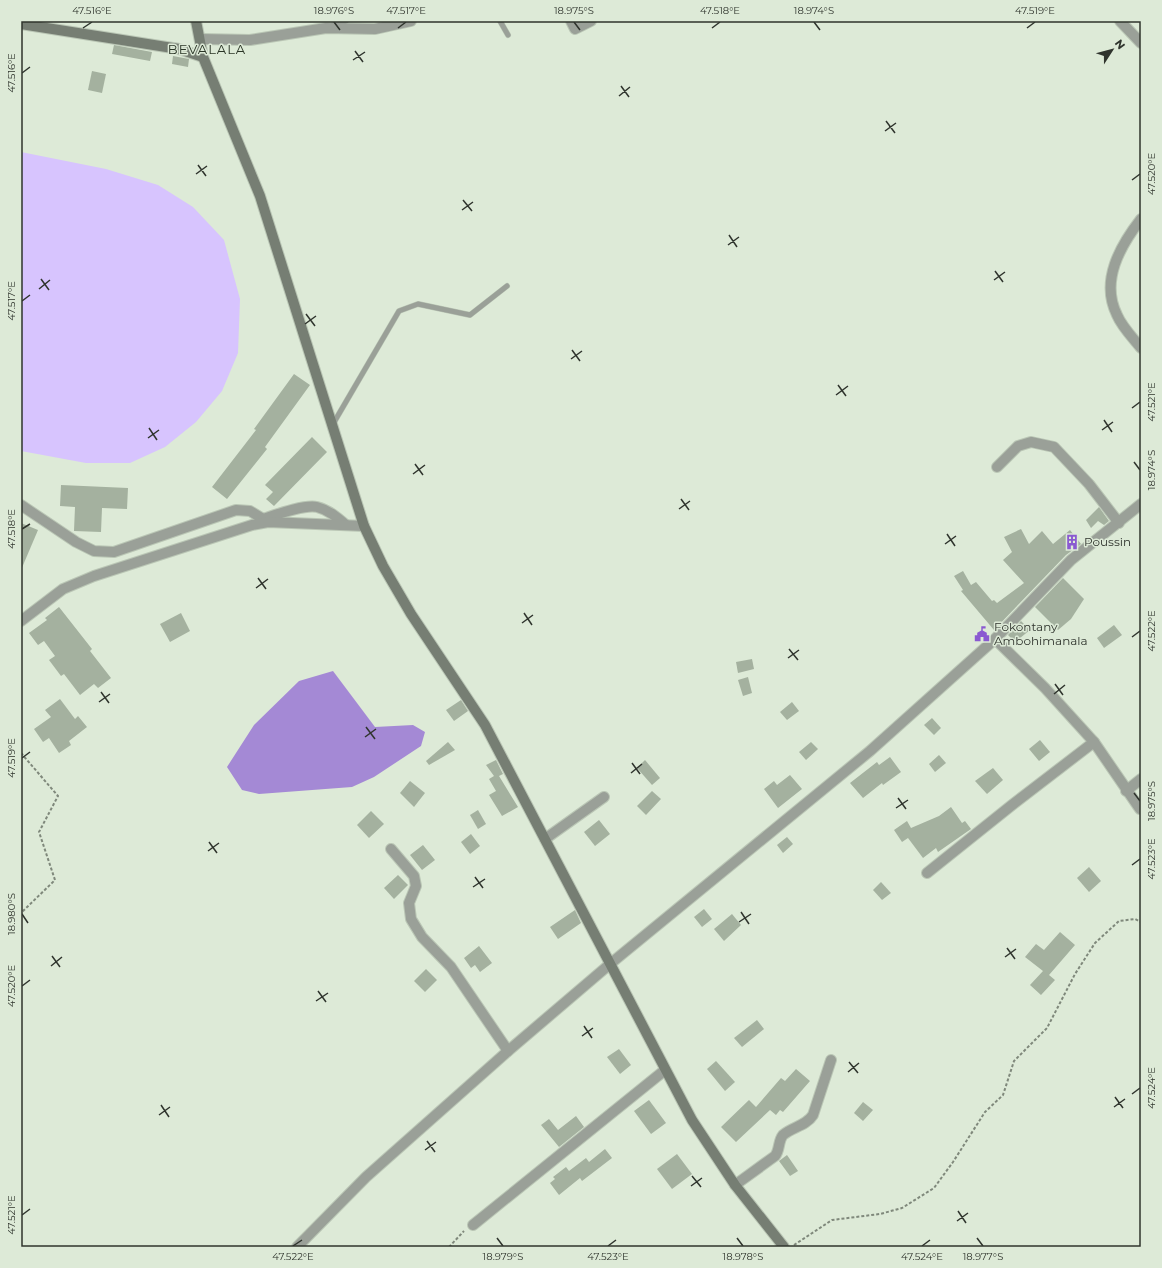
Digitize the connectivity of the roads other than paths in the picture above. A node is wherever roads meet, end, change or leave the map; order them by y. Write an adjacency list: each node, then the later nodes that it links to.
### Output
1 (196, 21): 11 (street)
2 (346, 21): 9 (lane)
3 (411, 21): 9 (street)
4 (500, 21): 10 (lane)
5 (571, 21): 6 (street)
6 (590, 21)
7 (1120, 21): 12 (street)
8 (21, 24): 13 (street)
9 (326, 28): 11 (street)
10 (508, 35)
11 (201, 39): 13 (street)
12 (1141, 43)
13 (203, 57): 17 (street)
14 (1141, 219): 16 (street)
15 (507, 286): 17 (lane)
16 (1141, 348)
17 (332, 425): 24 (street)
18 (997, 467): 22 (street)
19 (1141, 504): 22 (street)
20 (21, 505): 21 (street)
21 (266, 520): 23 (street); 23 (street); 25 (street)
22 (1119, 523): 26 (street)
23 (346, 525): 24 (street)
24 (364, 526): 32 (street)
25 (21, 620)
26 (995, 639): 27 (street); 35 (street)
27 (1094, 742): 29 (street); 34 (street)
28 (1141, 779): 29 (street)
29 (1126, 791): 31 (street)
30 (604, 797): 32 (street)
31 (1140, 809)
32 (546, 839): 35 (street)
33 (390, 849): 36 (street)
34 (927, 873)
35 (610, 964): 36 (street); 38 (street)
36 (508, 1051): 41 (street)
37 (831, 1060): 39 (street)
38 (665, 1070): 39 (street); 40 (street)
39 (735, 1185): 42 (street)
40 (473, 1225)
41 (298, 1247)
42 (784, 1247)

